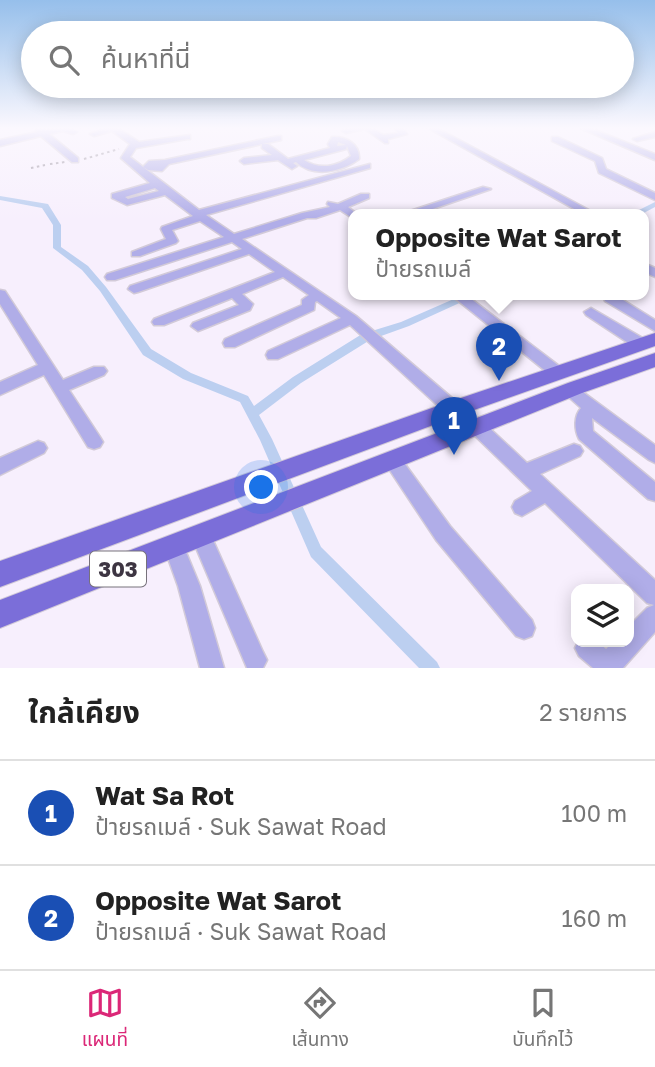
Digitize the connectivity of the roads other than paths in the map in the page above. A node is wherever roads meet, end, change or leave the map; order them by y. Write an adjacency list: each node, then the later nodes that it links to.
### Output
1 (127, 159): 12 (street)
2 (181, 159): 12 (street)
3 (202, 159): 12 (street)
4 (295, 159): 9 (street)
5 (298, 159): 11 (street)
6 (354, 159): 11 (street)
7 (490, 159): 20 (street)
8 (598, 159): 17 (street)
9 (282, 160): 10 (street); 14 (street)
10 (244, 161)
11 (344, 168): 13 (street); 14 (street)
12 (144, 171): 22 (street)
13 (377, 175)
14 (312, 181): 22 (street)
15 (486, 189): 19 (street)
16 (365, 196): 21 (street)
17 (655, 197)
18 (332, 204): 23 (street)
19 (422, 209)
20 (582, 209)
21 (348, 211)
22 (199, 216): 23 (street); 25 (street)
23 (234, 238): 24 (street); 27 (street)
24 (251, 250): 26 (street); 28 (street)
25 (136, 254)
26 (285, 272): 30 (street); 31 (street)
27 (111, 277)
28 (134, 289)
29 (0, 293): 42 (street)
30 (234, 293): 36 (street); 37 (street)
31 (318, 295): 35 (street); 39 (street)
32 (464, 300): 44 (street)
33 (613, 300): 38 (street)
34 (591, 312): 40 (street)
35 (351, 319): 41 (street); 48 (street)
36 (159, 322)
37 (198, 326)
38 (655, 326)
39 (230, 343)
40 (650, 348): 44 (main road, 303)
41 (273, 355)
42 (46, 369): 45 (street); 46 (street)
43 (99, 371): 45 (street)
44 (564, 382): 47 (street); 48 (main road, 303); 49 (main road, 303)
45 (59, 388): 50 (street)
46 (0, 389)
47 (592, 407): 53 (street); 58 (street)
48 (453, 409): 62 (main road, 303)
49 (478, 428): 54 (main road, 303); 56 (street)
50 (94, 442)
51 (37, 448): 55 (street)
52 (574, 451): 56 (street)
53 (655, 455)
54 (393, 461): 60 (main road, 303); 66 (street)
55 (0, 467)
56 (526, 472): 57 (street)
57 (547, 492): 59 (street); 63 (street)
58 (655, 493)
59 (522, 508)
60 (201, 536): 61 (main road, 303); 68 (street)
61 (174, 547): 64 (main road, 303); 70 (street)
62 (0, 574)
63 (655, 595)
64 (2, 607)
65 (655, 616): 69 (street)
66 (524, 628)
67 (587, 648): 69 (street)
68 (255, 660)
69 (609, 666)
70 (212, 668)

